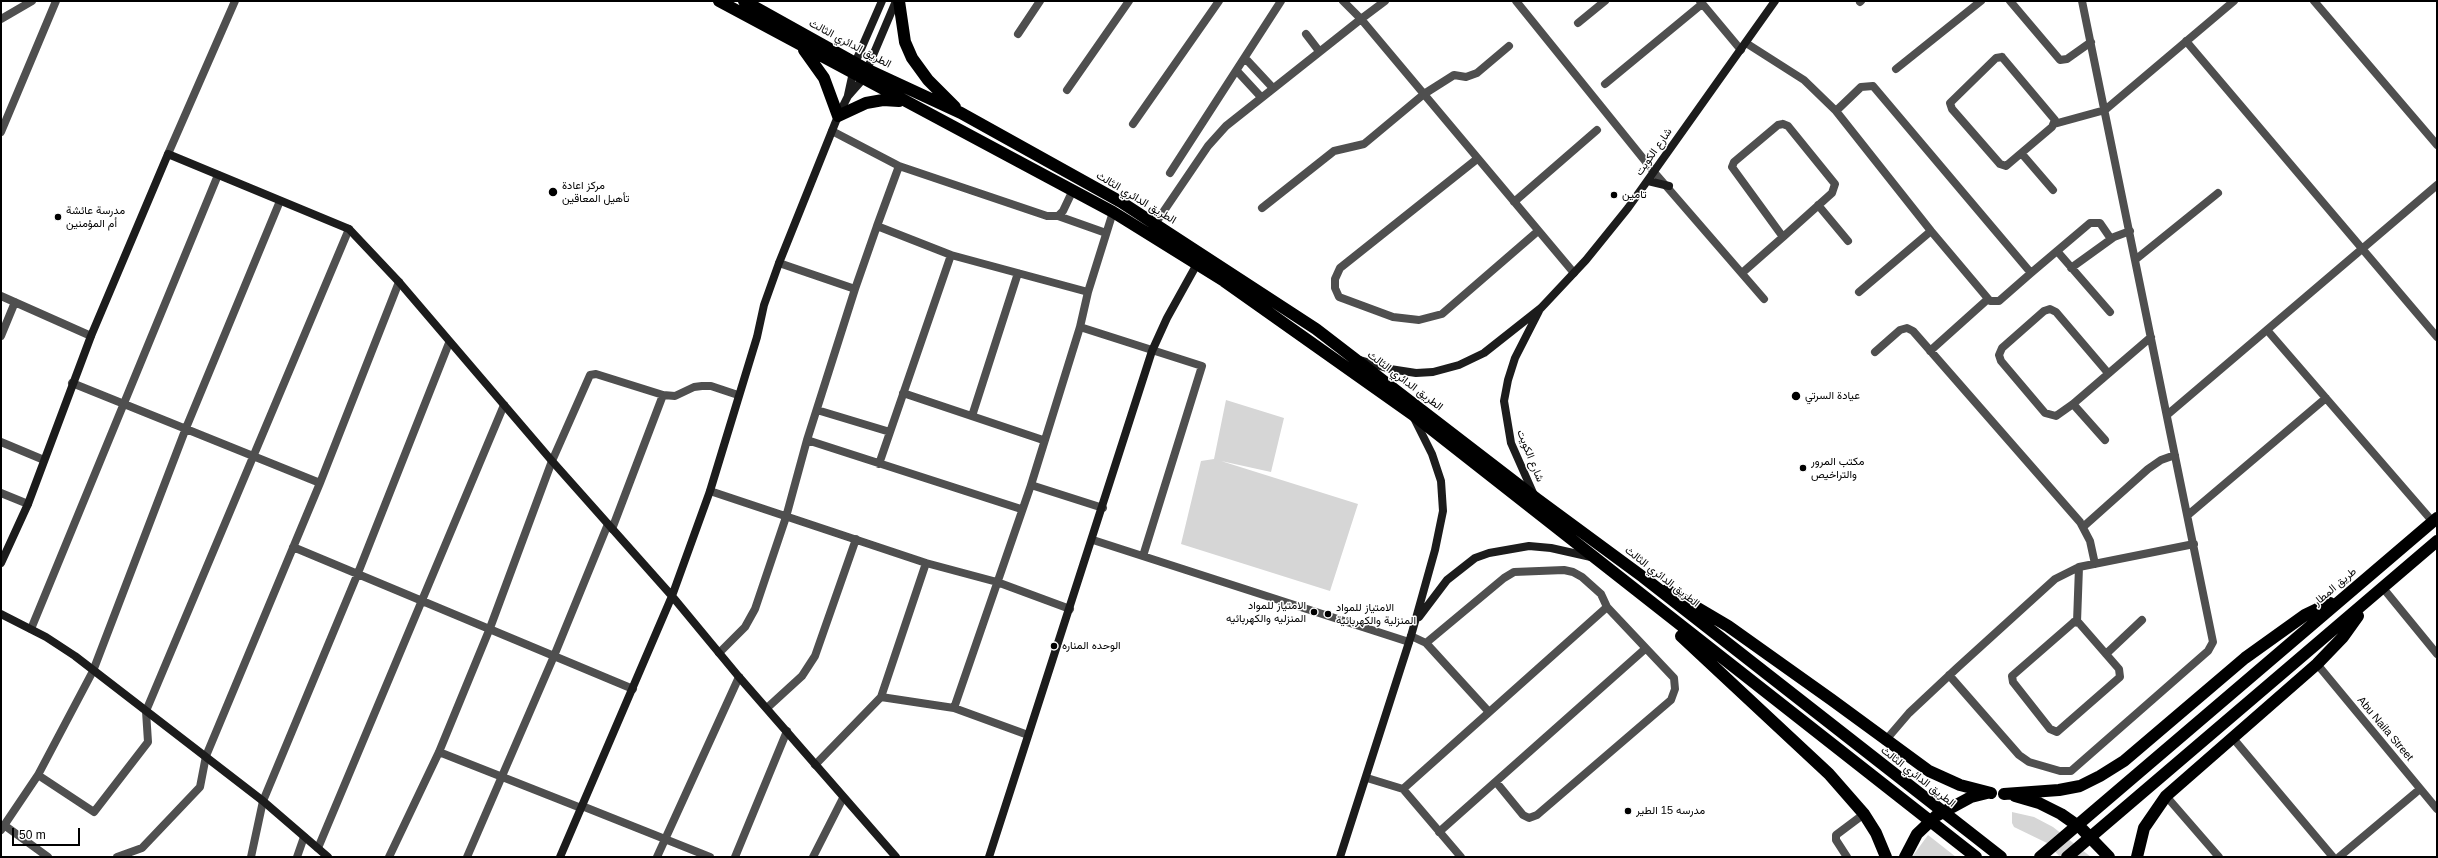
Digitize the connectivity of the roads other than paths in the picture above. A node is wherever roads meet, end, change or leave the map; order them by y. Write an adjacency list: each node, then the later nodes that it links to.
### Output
1 (32, 1): 23 (street)
2 (56, 1): 54 (street)
3 (235, 1): 56 (street)
4 (719, 1): 30 (highway, الطريق الدائري الثالث)
5 (744, 1): 35 (highway, الطريق الدائري الثالث)
6 (882, 1): 35 (street)
7 (897, 1): 38 (street); 48 (highway)
8 (1040, 1): 26 (street)
9 (1129, 1): 41 (street)
10 (1220, 1): 50 (street)
11 (1280, 1): 34 (street)
12 (1343, 1): 24 (street)
13 (1385, 1): 24 (street)
14 (1516, 1): 60 (street)
15 (1605, 1): 25 (street)
16 (1775, 1): 32 (street, شارع الكويت)
17 (1981, 1): 36 (street)
18 (2010, 1): 29 (street)
19 (2082, 1): 29 (street)
20 (2234, 1): 28 (street)
21 (1701, 2): 32 (street); 39 (street)
22 (2318, 2): 55 (street)
23 (1, 18)
24 (1360, 19): 33 (street); 42 (street)
25 (1578, 23)
26 (1018, 34)
27 (1306, 34): 33 (street)
28 (2186, 41): 46 (street); 85 (street)
29 (2091, 42): 46 (street)
30 (798, 44): 35 (highway, الطريق الدائري الثالث); 49 (highway)
31 (1509, 46): 42 (street)
32 (1743, 46): 47 (street); 60 (street, شارع الكويت)
33 (1319, 51): 40 (street)
34 (1245, 58): 37 (street); 40 (street)
35 (853, 68): 38 (highway, الطريق الدائري الثالث); 43 (street)
36 (1896, 69)
37 (1237, 71): 44 (street); 61 (street)
38 (865, 74): 43 (street); 45 (highway, الطريق الدائري الثالث); 48 (highway, الطريق الدائري الثالث)
39 (1605, 84)
40 (1272, 88): 44 (street)
41 (1067, 90)
42 (1424, 94): 58 (street); 72 (street)
43 (848, 96): 49 (street)
44 (1261, 97): 75 (street)
45 (904, 101): 49 (highway); 66 (highway, الطريق الدائري الثالث)
46 (2104, 110): 51 (street); 80 (street)
47 (1836, 111): 79 (street); 95 (street)
48 (961, 113): 75 (highway, الطريق الدائري الثالث)
49 (838, 116): 53 (street)
50 (1133, 124)
51 (2054, 124): 57 (street); 57 (street)
52 (1597, 130): 70 (street)
53 (832, 131): 59 (street); 89 (street)
54 (1, 132)
55 (2437, 145)
56 (168, 154): 62 (street); 109 (street)
57 (2022, 154): 67 (street)
58 (1477, 159): 70 (street); 78 (street)
59 (899, 166): 74 (street); 76 (street)
60 (1654, 172): 63 (street, شارع الكويت); 65 (street)
61 (1170, 173)
62 (218, 175): 69 (street); 123 (street)
63 (1648, 181): 65 (street); 93 (street, شارع الكويت)
64 (2437, 185): 85 (street)
65 (1669, 186): 94 (street)
66 (1073, 190): 73 (highway, الطريق الدائري الثالث); 74 (street)
67 (2054, 190)
68 (2218, 193): 88 (street)
69 (280, 200): 77 (street); 130 (street)
70 (1514, 202): 78 (street)
71 (1818, 205): 82 (street); 82 (street); 84 (street)
72 (1262, 208)
73 (1113, 212): 81 (street); 90 (highway, الطريق الدائري الثالث)
74 (1058, 216): 81 (street)
75 (1155, 224): 116 (highway, الطريق الدائري الثالث)
76 (877, 226): 87 (street); 97 (street)
77 (349, 229): 96 (street); 136 (street)
78 (1538, 231): 93 (street)
79 (1931, 231): 99 (street); 102 (street)
80 (2130, 231): 83 (street); 88 (street)
81 (1106, 233): 98 (street)
82 (1784, 236): 94 (street)
83 (2111, 240): 86 (street); 91 (street)
84 (1848, 241)
85 (2362, 249): 107 (street); 111 (street)
86 (2057, 252): 91 (street); 95 (street)
87 (951, 255): 92 (street); 119 (street)
88 (2135, 260): 110 (street)
89 (779, 263): 97 (street); 121 (street)
90 (1197, 264): 113 (street); 127 (highway, الطريق الدائري الثالث)
91 (2071, 268): 105 (street)
92 (1018, 273): 98 (street); 129 (street)
93 (1574, 273): 104 (street, شارع الكويت)
94 (1742, 273): 101 (street)
95 (2031, 273): 102 (street)
96 (399, 282): 112 (street); 141 (street)
97 (855, 289): 126 (street)
98 (1088, 292): 106 (street)
99 (1859, 292)
100 (1, 296): 103 (street)
101 (1764, 299)
102 (1988, 299): 115 (street)
103 (15, 302): 108 (street); 109 (street)
104 (1541, 308): 116 (street, شارع الكويت); 145 (street, شارع الكويت)
105 (2110, 312)
106 (1080, 327): 113 (street); 133 (street)
107 (2267, 330): 122 (street); 128 (street)
108 (1, 336)
109 (91, 336): 118 (street)
110 (2151, 337): 117 (street); 128 (street)
111 (2437, 337)
112 (449, 343): 125 (street); 165 (street)
113 (1152, 351): 147 (street); 159 (street)
114 (1875, 352): 115 (street)
115 (1930, 352): 153 (street)
116 (1353, 358): 145 (highway, الطريق الدائري الثالث)
117 (2108, 373): 124 (street); 124 (street)
118 (72, 383): 123 (street); 138 (street)
119 (903, 393): 129 (street); 131 (street)
120 (663, 395): 121 (street); 139 (street); 152 (street)
121 (738, 395): 143 (street)
122 (2326, 398): 149 (street); 151 (street)
123 (125, 404): 130 (street); 181 (street)
124 (2073, 404): 134 (street)
125 (504, 405): 139 (street); 173 (street)
126 (817, 410): 131 (street); 132 (street)
127 (1412, 414): 160 (highway, الطريق الدائري الثالث); 179 (street)
128 (2167, 415): 137 (street)
129 (972, 416): 133 (street)
130 (186, 428): 136 (street); 190 (street)
131 (890, 432): 140 (street)
132 (807, 440): 140 (street); 150 (street)
133 (1043, 440): 142 (street)
134 (2105, 440)
135 (1, 442): 138 (street)
136 (254, 455): 141 (street); 197 (street)
137 (2175, 456): 149 (street); 153 (street)
138 (44, 460): 146 (street)
139 (552, 461): 152 (street); 180 (street)
140 (879, 464): 148 (street)
141 (320, 483): 158 (street)
142 (1030, 486): 147 (street); 148 (street)
143 (710, 491): 150 (street); 169 (street)
144 (1, 493): 146 (street)
145 (1537, 499): 166 (highway, الطريق الدائري الثالث)
146 (28, 504): 161 (street)
147 (1103, 508): 155 (street)
148 (1021, 509): 167 (street)
149 (2188, 515): 157 (street)
150 (786, 517): 154 (street); 185 (street)
151 (2435, 520): 170 (highway, طريق المطار)
152 (610, 526): 169 (street); 188 (street)
153 (2083, 527): 163 (street)
154 (856, 539): 162 (street); 195 (street)
155 (1093, 540): 159 (street); 175 (street)
156 (2437, 541): 168 (highway)
157 (2194, 544): 163 (street); 191 (street)
158 (293, 547): 165 (street); 204 (street)
159 (1143, 556): 182 (street)
160 (1593, 558): 171 (highway, الطريق الدائري الثالث); 179 (street)
161 (1, 563)
162 (926, 563): 167 (street); 194 (street)
163 (2095, 564): 164 (street)
164 (2079, 568): 178 (street); 191 (street)
165 (358, 573): 173 (street); 216 (street)
166 (1643, 577): 202 (highway); 245 (highway, الطريق الدائري الثالث)
167 (997, 582): 175 (street); 196 (street)
168 (2383, 588): 172 (highway); 187 (street)
169 (672, 596): 185 (street); 193 (street)
170 (2342, 597): 213 (highway); 246 (highway, طريق المطار)
171 (1645, 599): 219 (highway); 244 (highway, الطريق الدائري الثالث)
172 (2370, 600): 189 (highway); 247 (highway)
173 (422, 601): 180 (street); 224 (street)
174 (1607, 607): 183 (street); 184 (street); 198 (street)
175 (1070, 609): 200 (street)
176 (1, 614): 181 (street)
177 (2142, 620): 186 (street)
178 (2077, 622): 186 (street); 186 (street)
179 (1415, 624): 182 (street)
180 (490, 628): 188 (street); 203 (street)
181 (31, 629): 190 (street)
182 (1410, 639): 183 (street); 208 (street)
183 (1426, 643): 198 (street)
184 (1645, 649): 209 (street); 209 (street)
185 (719, 653): 192 (street)
186 (2106, 654)
187 (2437, 654)
188 (554, 656): 193 (street); 207 (street)
189 (2317, 664): 201 (highway); 211 (street, Abu Naila Street)
190 (93, 671): 197 (street); 206 (street)
191 (1949, 676): 202 (street)
192 (739, 677): 195 (street); 223 (street)
193 (633, 689): 217 (street)
194 (881, 696): 196 (street); 205 (street)
195 (767, 708): 199 (street)
196 (954, 708): 200 (street)
197 (146, 711): 204 (street); 206 (street)
198 (1489, 712): 210 (street)
199 (787, 731): 205 (street); 235 (street)
200 (1028, 735): 238 (street)
201 (2232, 737): 214 (highway); 251 (street)
202 (1885, 740): 212 (highway)
203 (439, 752): 207 (street); 230 (street)
204 (206, 756): 216 (street); 226 (street)
205 (815, 765): 215 (street)
206 (38, 775): 220 (street)
207 (502, 777): 217 (street); 231 (street)
208 (1367, 778): 210 (street); 239 (street)
209 (1496, 782): 221 (street)
210 (1403, 789): 221 (street)
211 (2420, 789): 218 (street, Abu Naila Street); 252 (street)
212 (1991, 793): 213 (highway); 243 (highway)
213 (2004, 794): 248 (highway)
214 (2166, 796): 249 (highway); 250 (street)
215 (843, 798): 236 (street); 237 (street)
216 (263, 801): 222 (street); 227 (street)
217 (581, 807): 223 (street); 232 (street)
218 (2437, 809)
219 (1864, 814): 241 (street); 242 (highway)
220 (3, 827): 225 (street)
221 (1440, 832): 240 (street)
222 (304, 837): 224 (street); 228 (street)
223 (665, 841): 233 (street); 234 (street)
224 (318, 848): 229 (street)
225 (48, 857)
226 (117, 857)
227 (251, 857)
228 (297, 857)
229 (328, 857)
230 (389, 857)
231 (467, 857)
232 (560, 857)
233 (657, 857)
234 (710, 857)
235 (735, 857)
236 (813, 857)
237 (895, 857)
238 (989, 857)
239 (1340, 857)
240 (1461, 857)
241 (1847, 857)
242 (1886, 857)
243 (1905, 857)
244 (1976, 857)
245 (2001, 857)
246 (2040, 857)
247 (2067, 857)
248 (2109, 857)
249 (2137, 857)
250 (2219, 857)
251 (2333, 857)
252 (2339, 857)

